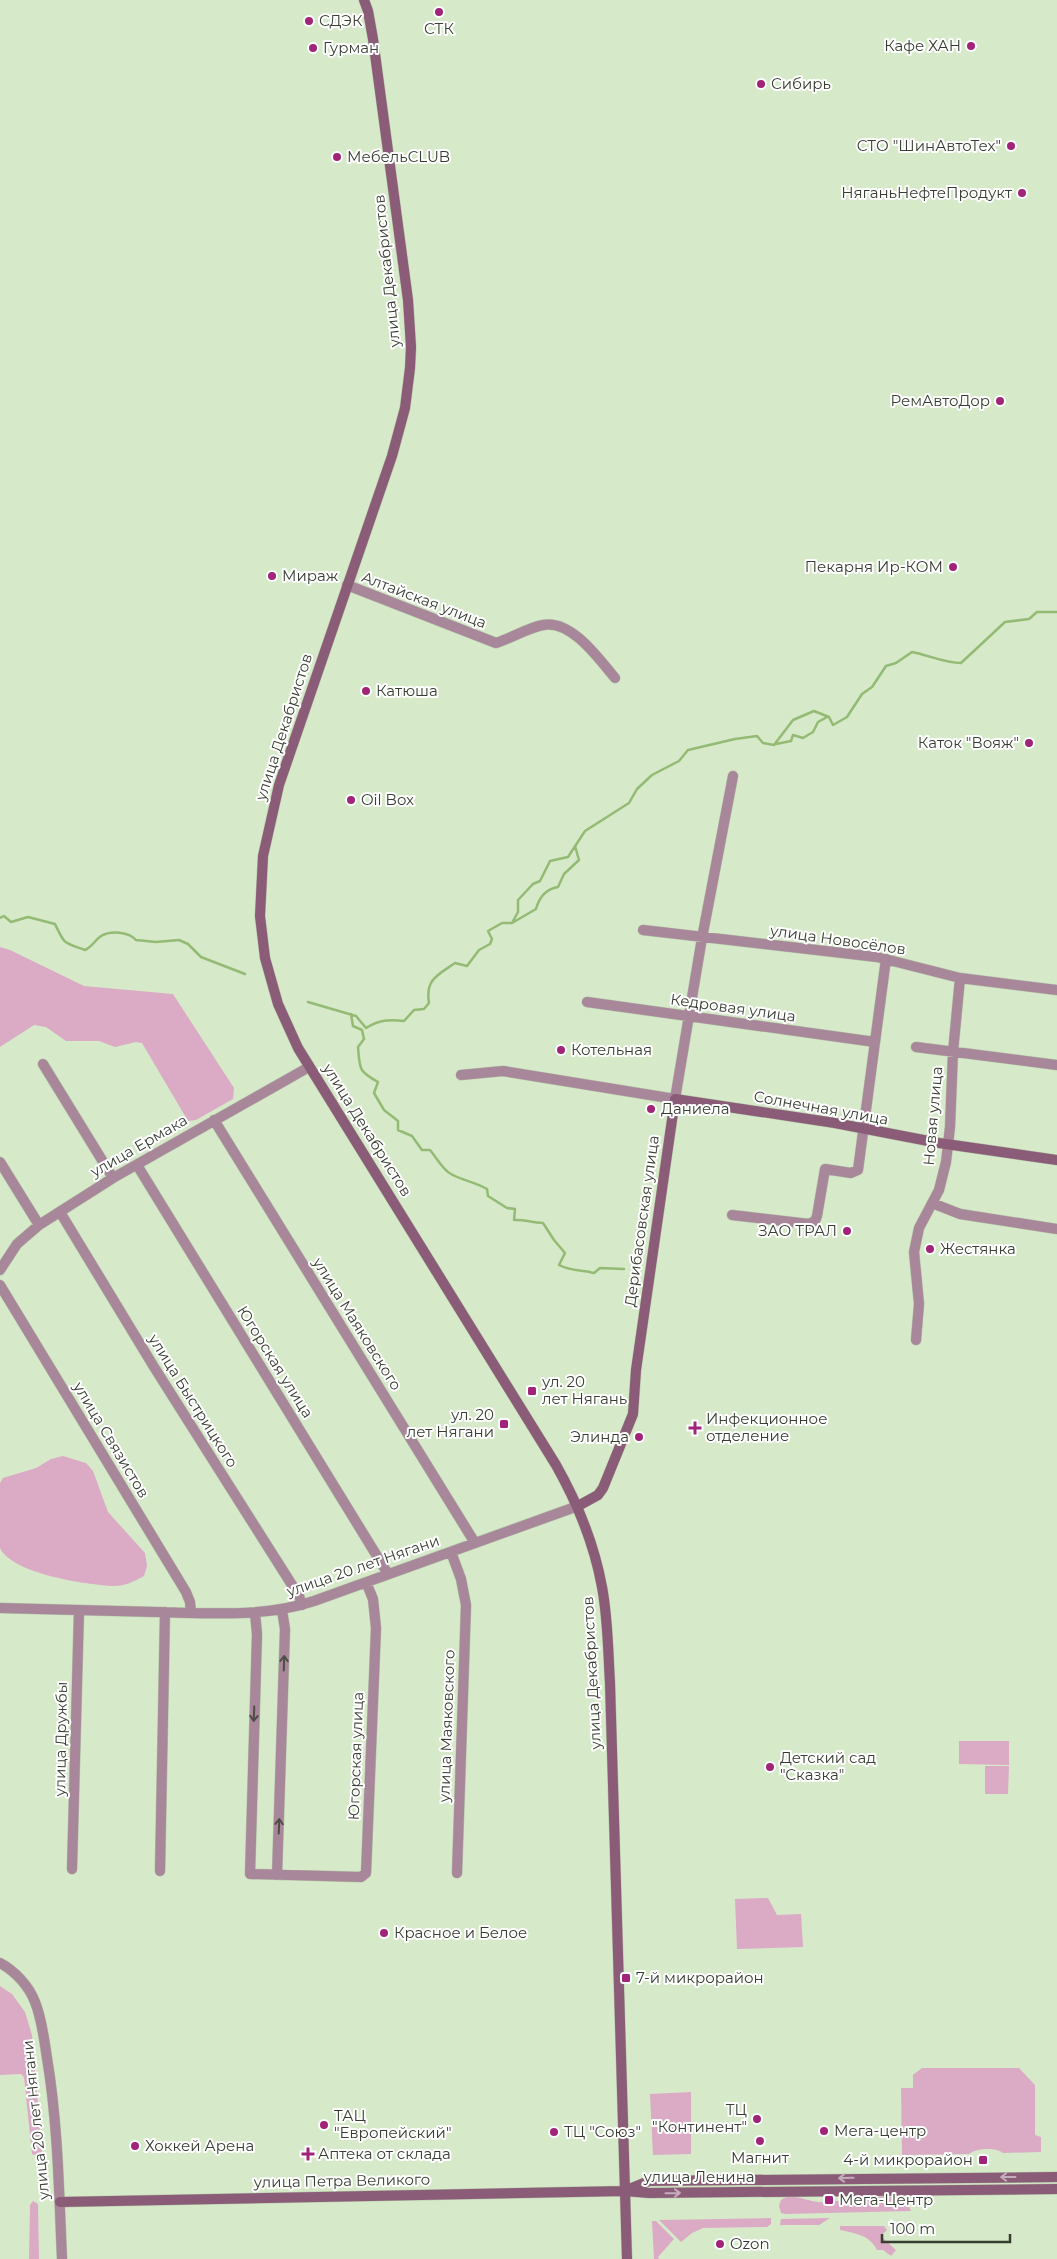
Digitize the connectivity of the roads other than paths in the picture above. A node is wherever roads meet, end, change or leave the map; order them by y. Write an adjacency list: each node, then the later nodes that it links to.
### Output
1 (364, 0): 2 (main road, улица Декабристов)
2 (368, 5): 3 (main road, улица Декабристов)
3 (347, 585): 4 (street, Алтайская улица); 18 (main road, улица Декабристов)
4 (615, 678)
5 (733, 776): 7 (street, Дерибасовская улица)
6 (643, 930): 7 (street, улица Новосёлов)
7 (702, 938): 8 (street, улица Новосёлов); 12 (street, Дерибасовская улица)
8 (886, 959): 9 (street, улица Новосёлов); 13 (street)
9 (960, 978): 10 (street, улица Новосёлов); 15 (street, Новая улица)
10 (1057, 990)
11 (587, 1002): 12 (street, Кедровая улица)
12 (689, 1017): 13 (street, Кедровая улица); 20 (street, Дерибасовская улица)
13 (875, 1042): 22 (street)
14 (916, 1047): 15 (street)
15 (953, 1052): 17 (street); 23 (street, Новая улица)
16 (43, 1064): 27 (street)
17 (1057, 1065)
18 (309, 1067): 21 (street, улица Ермака); 36 (main road, улица Декабристов)
19 (460, 1075): 20 (street, Солнечная улица)
20 (675, 1099): 22 (main road, Солнечная улица); 36 (main road, Дерибасовская улица)
21 (214, 1120): 26 (street, улица Ермака); 37 (street, улица Маяковского)
22 (865, 1130): 23 (main road, Солнечная улица); 30 (street)
23 (949, 1144): 24 (main road, Солнечная улица); 28 (street, Новая улица)
24 (1057, 1160)
25 (0, 1162): 31 (street)
26 (137, 1165): 27 (street, улица Ермака); 39 (street, Югорская улица)
27 (113, 1178): 29 (street, улица Ермака)
28 (932, 1203): 32 (street); 35 (street, Новая улица)
29 (60, 1212): 31 (street, улица Ермака); 41 (street, улица Быстрицкого)
30 (732, 1215)
31 (39, 1225): 33 (street, улица Ермака)
32 (1057, 1229)
33 (0, 1270)
34 (0, 1285): 46 (street, улица Связистов)
35 (916, 1340)
36 (578, 1506): 37 (street, улица 20 лет Нягани); 57 (main road, улица Декабристов)
37 (475, 1543): 38 (street, улица 20 лет Нягани)
38 (451, 1552): 39 (street, улица 20 лет Нягани); 50 (street, улица Маяковского)
39 (388, 1574): 40 (street, улица 20 лет Нягани)
40 (366, 1582): 41 (street, улица 20 лет Нягани); 51 (street, Югорская улица)
41 (302, 1605): 44 (street, улица 20 лет Нягани)
42 (0, 1608): 43 (street, улица 20 лет Нягани)
43 (79, 1610): 45 (street, улица 20 лет Нягани); 48 (street, улица Дружбы)
44 (282, 1610): 47 (street, улица 20 лет Нягани); 51 (street, one-way to 44)
45 (166, 1612): 46 (street, улица 20 лет Нягани); 49 (street)
46 (191, 1613): 47 (street, улица 20 лет Нягани)
47 (255, 1613): 51 (street, one-way to 51)
48 (72, 1869)
49 (160, 1871)
50 (457, 1873)
51 (277, 1875)
52 (0, 1963): 58 (street, улица 20 лет Нягани)
53 (1057, 2177): 54 (main road, улица Ленина, one-way to 54)
54 (890, 2178): 56 (main road); 57 (main road, улица Ленина, one-way to 57)
55 (1057, 2189): 56 (main road, улица Ленина)
56 (891, 2190): 57 (main road, улица Ленина, one-way to 56)
57 (625, 2191): 58 (main road, улица Петра Великого); 60 (main road, улица Декабристов)
58 (60, 2202): 59 (street, улица 20 лет Нягани)
59 (62, 2259)
60 (626, 2259)

